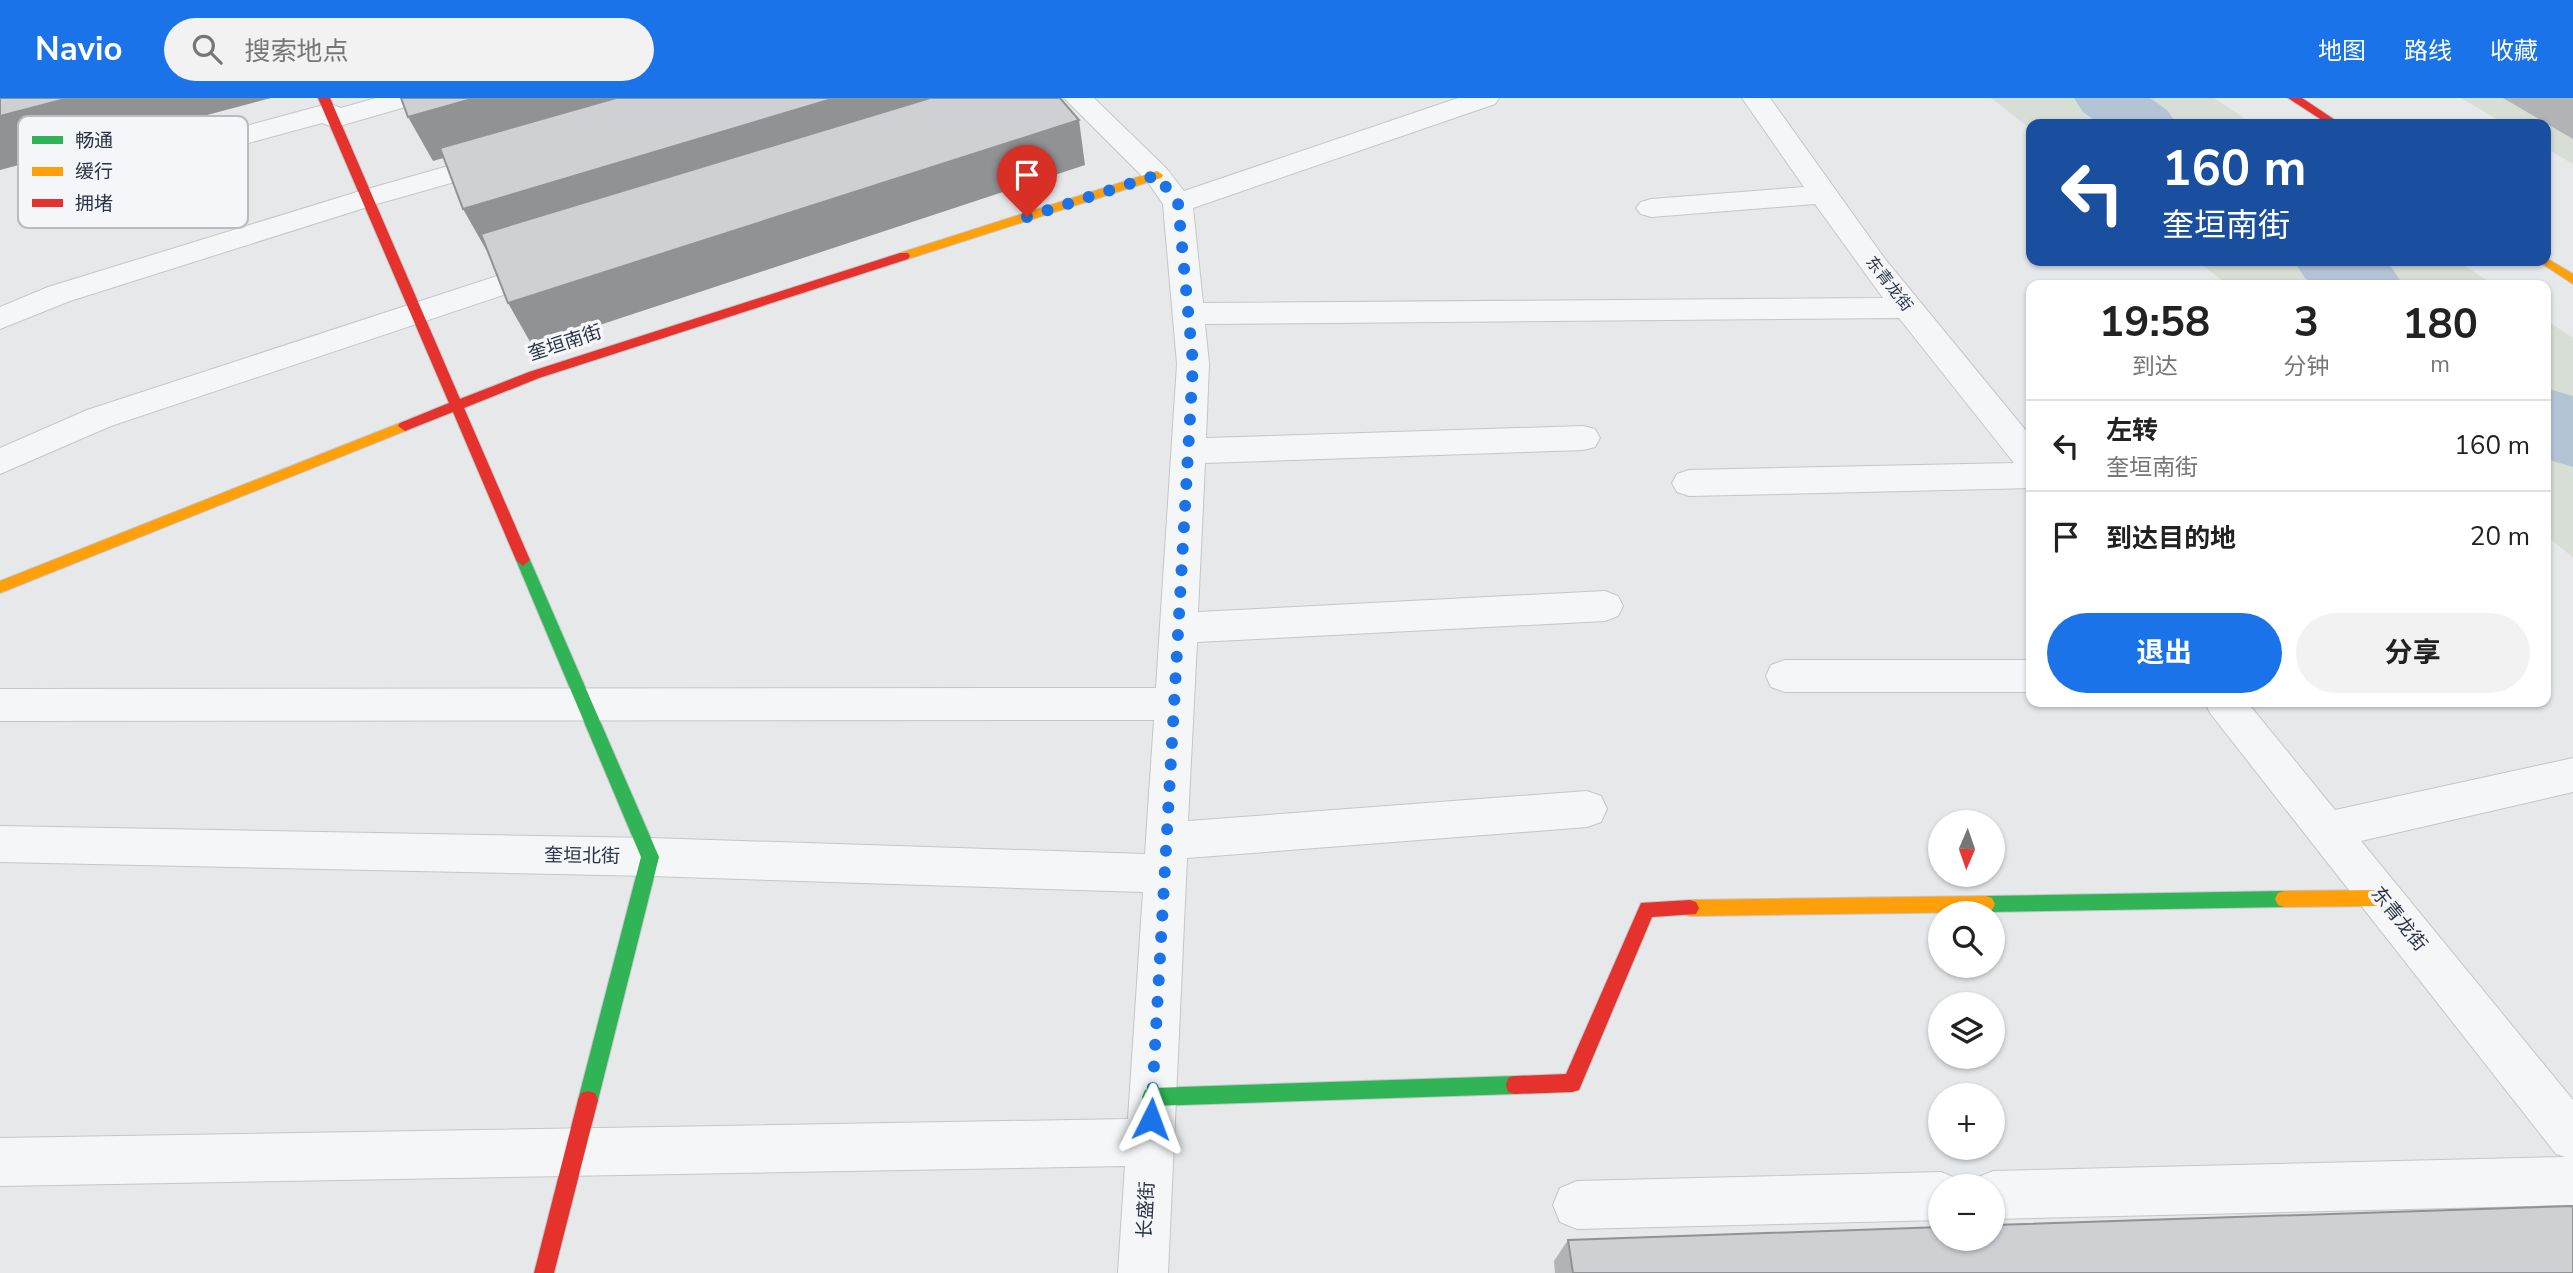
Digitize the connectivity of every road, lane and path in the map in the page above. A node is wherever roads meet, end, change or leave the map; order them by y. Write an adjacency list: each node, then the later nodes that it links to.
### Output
1 (406, 98): 6 (street)
2 (1485, 98): 10 (street)
3 (1756, 98): 11 (street, 东青龙街)
4 (2294, 98): 7 (street)
5 (1066, 99): 10 (street)
6 (329, 109): 8 (street); 12 (street)
7 (2327, 119)
8 (248, 132)
9 (523, 154): 12 (street)
10 (1167, 189): 19 (street, 长盛街); 21 (street, 奎垣南街)
11 (1823, 194): 13 (street); 17 (street, 东青龙街)
12 (367, 198): 18 (street); 20 (street)
13 (1651, 208)
14 (575, 260): 18 (street)
15 (2551, 266): 16 (street)
16 (2573, 280)
17 (1907, 308): 19 (street); 24 (street, 东青龙街)
18 (416, 313): 21 (street); 25 (street)
19 (1188, 314): 23 (street, 长盛街)
20 (0, 319)
21 (456, 406): 28 (street, 奎垣南街); 33 (street)
22 (1583, 438): 23 (street)
23 (1188, 451): 30 (street, 长盛街)
24 (2026, 455)
25 (0, 462)
26 (2026, 475): 27 (street)
27 (1689, 483)
28 (0, 587)
29 (1605, 606): 30 (street)
30 (1178, 628): 34 (street, 长盛街)
31 (1785, 676): 32 (street)
32 (2026, 676)
33 (584, 704): 34 (street); 35 (street); 41 (street)
34 (1174, 704): 42 (street, 长盛街)
35 (0, 705)
36 (2228, 707): 39 (street, 东青龙街)
37 (2573, 775): 39 (street)
38 (1587, 809): 42 (street, 奎垣北街)
39 (2327, 830): 43 (street, 东青龙街)
40 (0, 844): 41 (street, 奎垣北街)
41 (650, 858): 42 (street, 奎垣北街); 46 (street)
42 (1165, 858): 44 (street, 长盛街)
43 (2381, 898): 44 (street); 45 (street, 东青龙街)
44 (1151, 1120): 46 (street); 53 (street, 长盛街)
45 (2573, 1137)
46 (574, 1154): 47 (street); 52 (street)
47 (0, 1162)
48 (2573, 1181): 49 (street)
49 (2005, 1195)
50 (1928, 1196): 51 (street)
51 (1577, 1205)
52 (544, 1273)
53 (1143, 1273)

